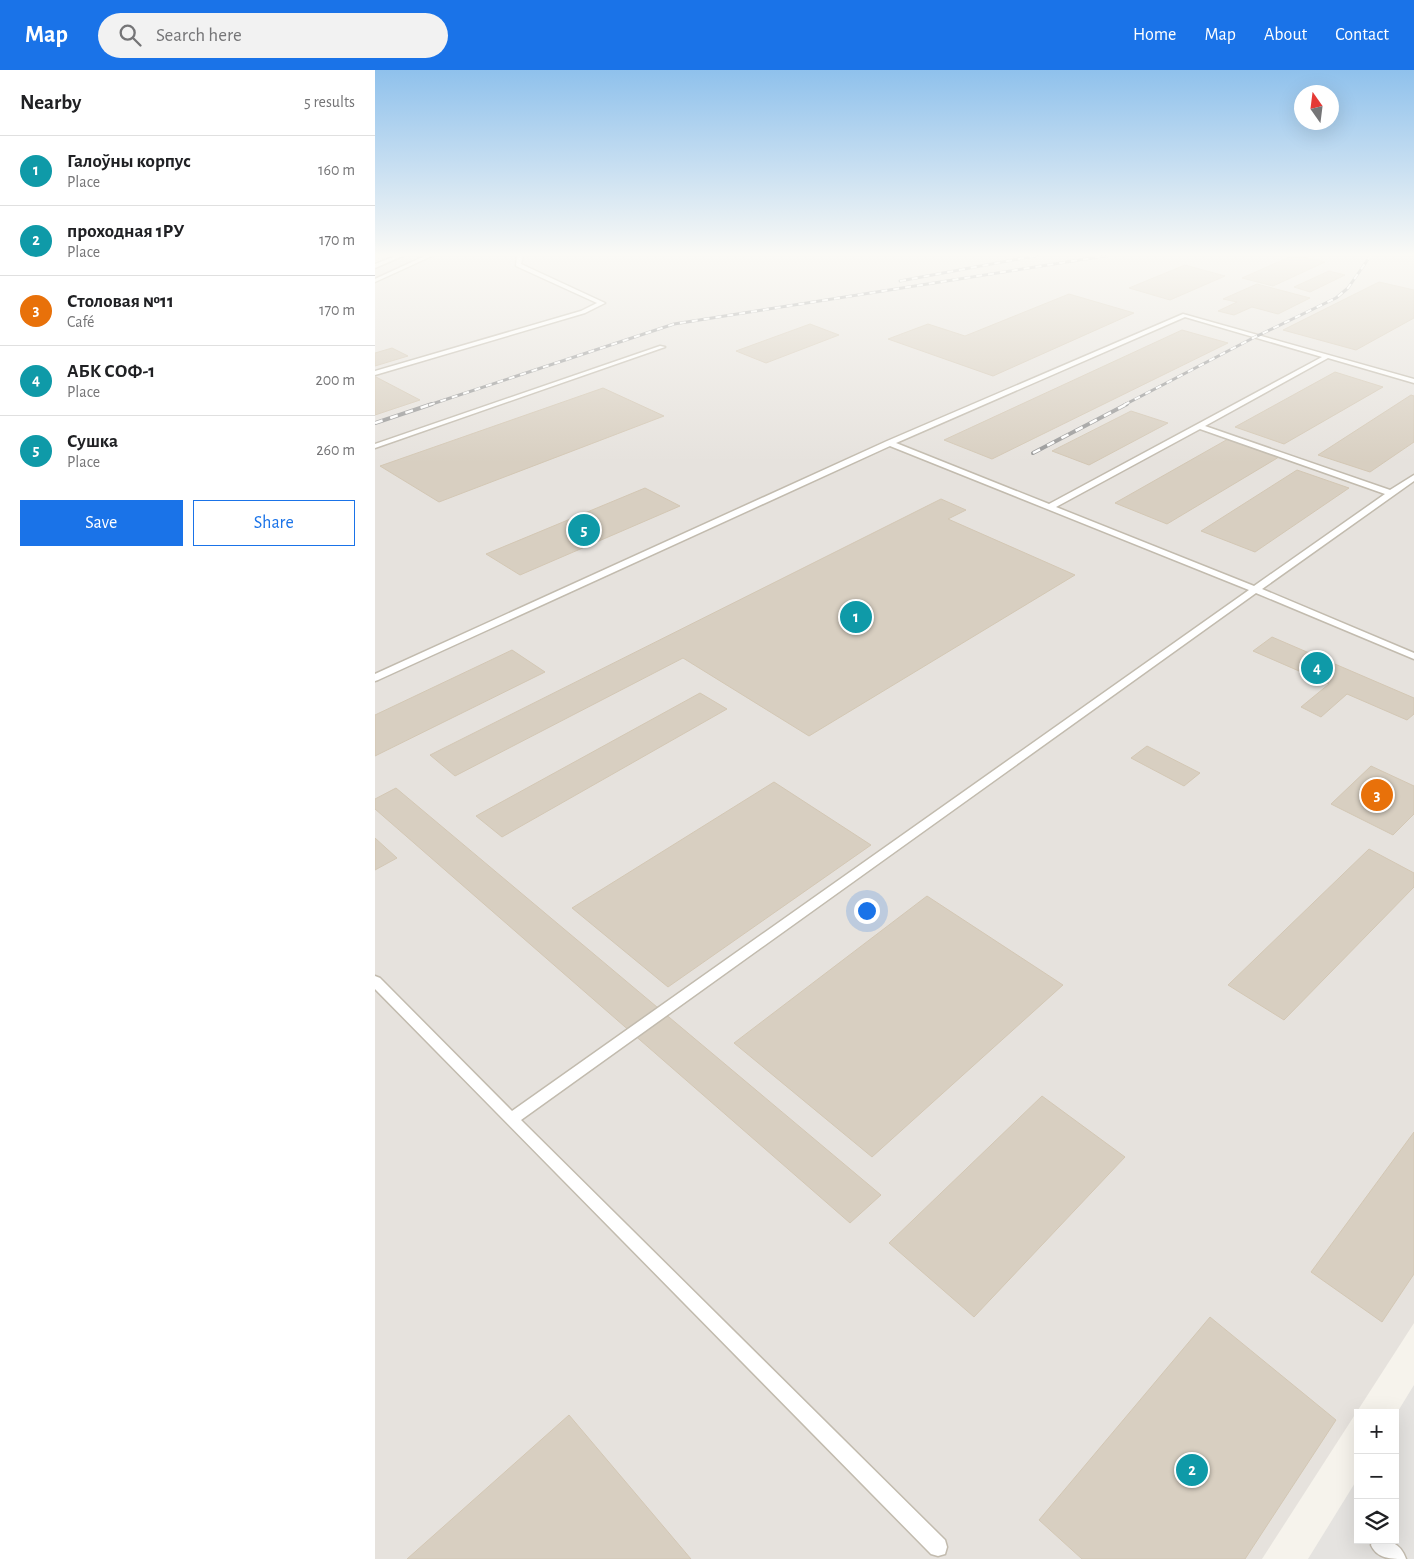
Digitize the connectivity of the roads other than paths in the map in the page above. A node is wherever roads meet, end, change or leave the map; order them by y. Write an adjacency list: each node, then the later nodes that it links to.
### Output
1 (540, 324): 6 (lane)
2 (1163, 324): 9 (lane)
3 (1218, 324): 5 (lane)
4 (662, 347): 10 (lane)
5 (1328, 356): 7 (lane); 8 (lane)
6 (375, 373)
7 (1414, 381)
8 (1199, 426): 12 (lane); 13 (lane)
9 (890, 442): 13 (lane); 16 (lane)
10 (375, 446)
11 (1414, 477): 12 (lane)
12 (1391, 493): 14 (lane)
13 (1050, 507): 14 (lane)
14 (1256, 590): 15 (lane); 18 (lane)
15 (1414, 656)
16 (375, 678)
17 (375, 981): 18 (lane)
18 (511, 1119): 20 (lane)
19 (1380, 1545): 21 (lane)
20 (938, 1547)
21 (1397, 1559)

